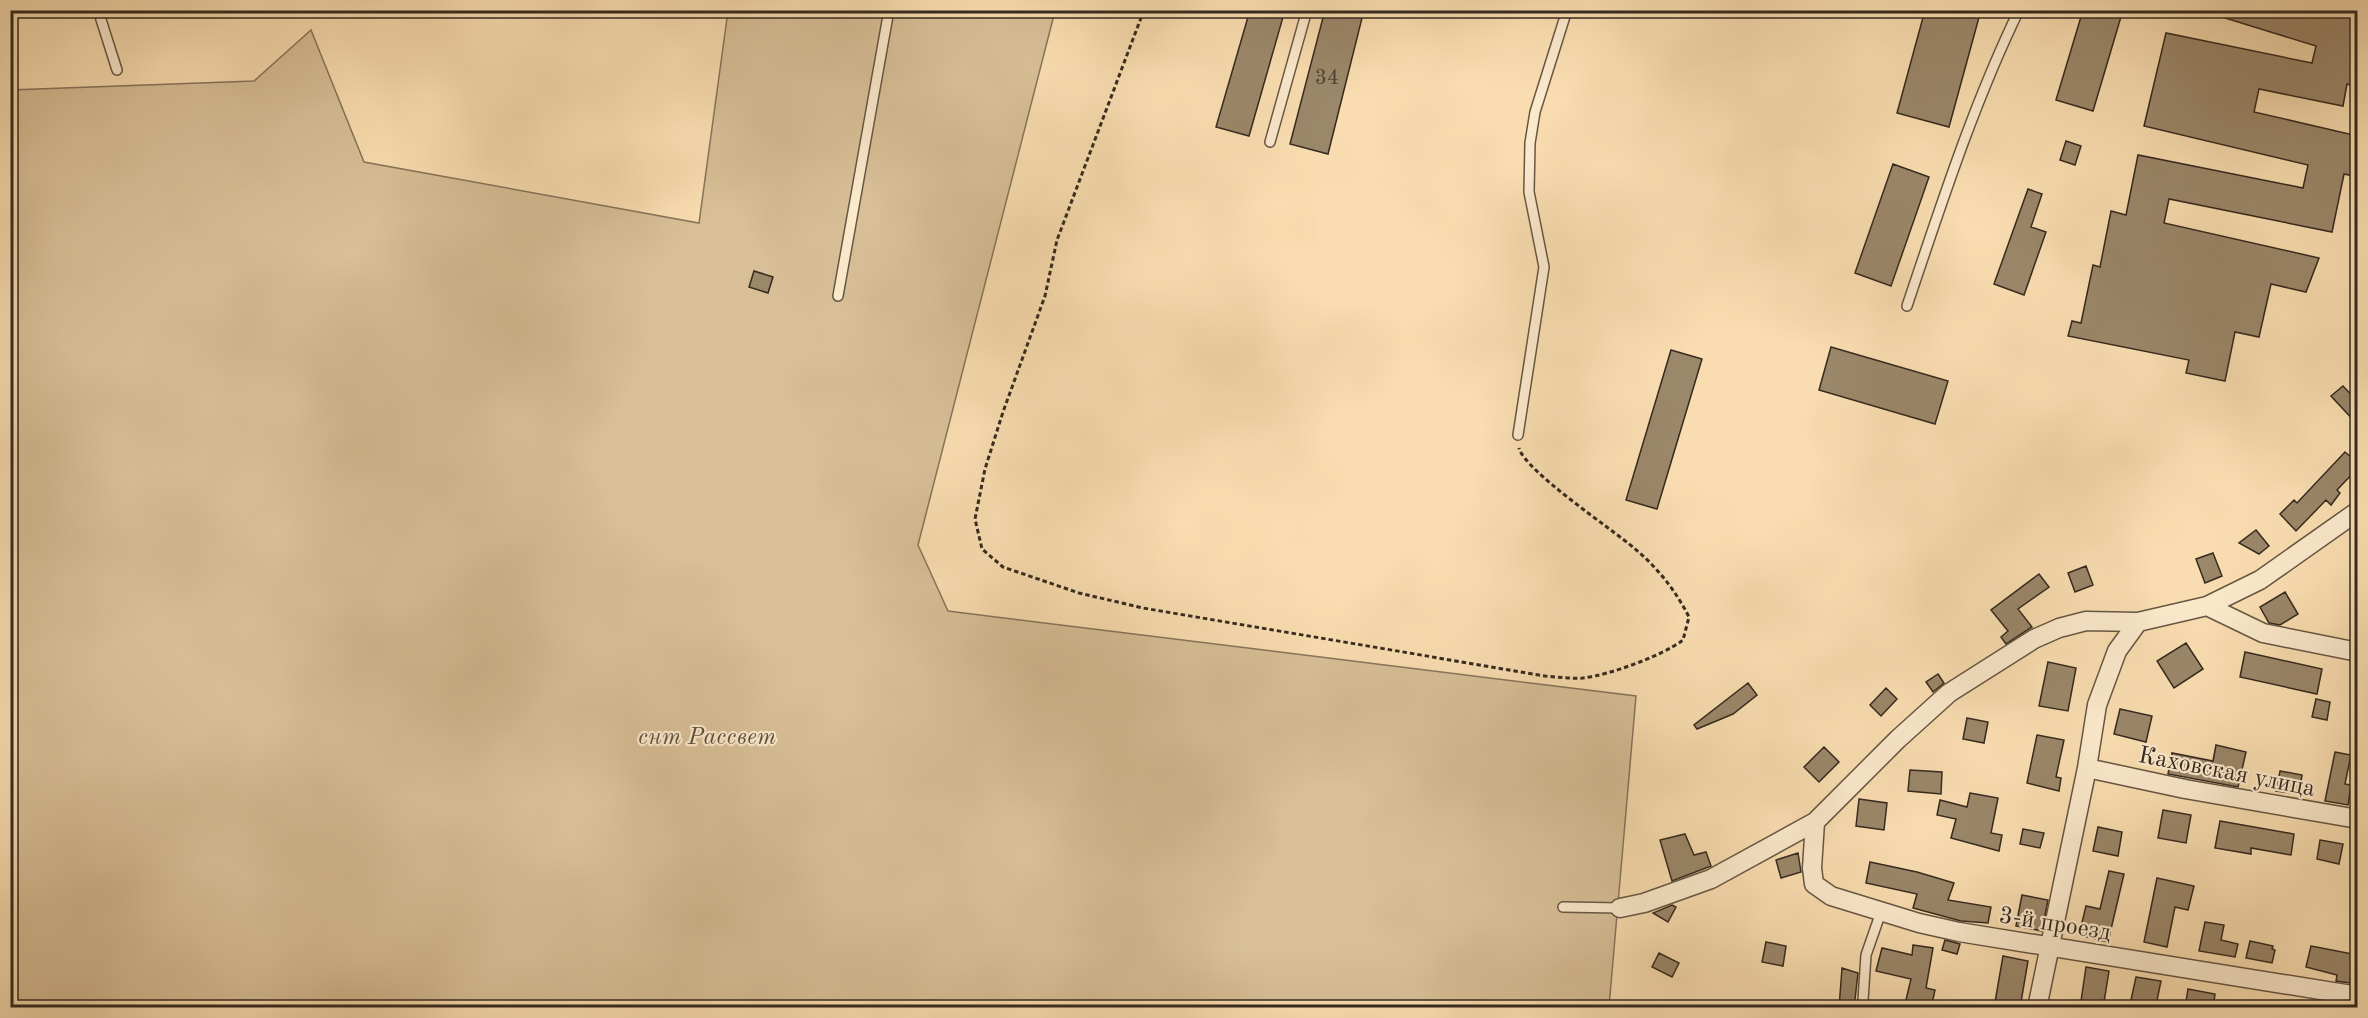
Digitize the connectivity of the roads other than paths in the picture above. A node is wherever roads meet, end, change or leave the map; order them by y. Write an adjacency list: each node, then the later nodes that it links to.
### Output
1 (98, 10): 6 (lane)
2 (890, 10): 8 (lane)
3 (1307, 10): 7 (lane)
4 (1567, 10): 10 (lane)
5 (2019, 10): 9 (lane)
6 (117, 70)
7 (1270, 142)
8 (838, 296)
9 (1907, 306)
10 (1518, 435)
11 (2358, 511): 12 (street)
12 (2207, 606): 13 (street); 14 (street)
13 (2138, 622): 15 (street); 17 (street)
14 (2358, 652)
15 (2087, 768): 16 (street, Каховская улица); 21 (street)
16 (2358, 819)
17 (1815, 822): 19 (street); 20 (street, 3-й проезд)
18 (1563, 907): 19 (lane)
19 (1620, 908)
20 (1881, 912): 21 (street, 3-й проезд); 23 (lane)
21 (2050, 947): 22 (street, 3-й проезд); 24 (street)
22 (2358, 996)
23 (1863, 1000)
24 (2037, 1008)

